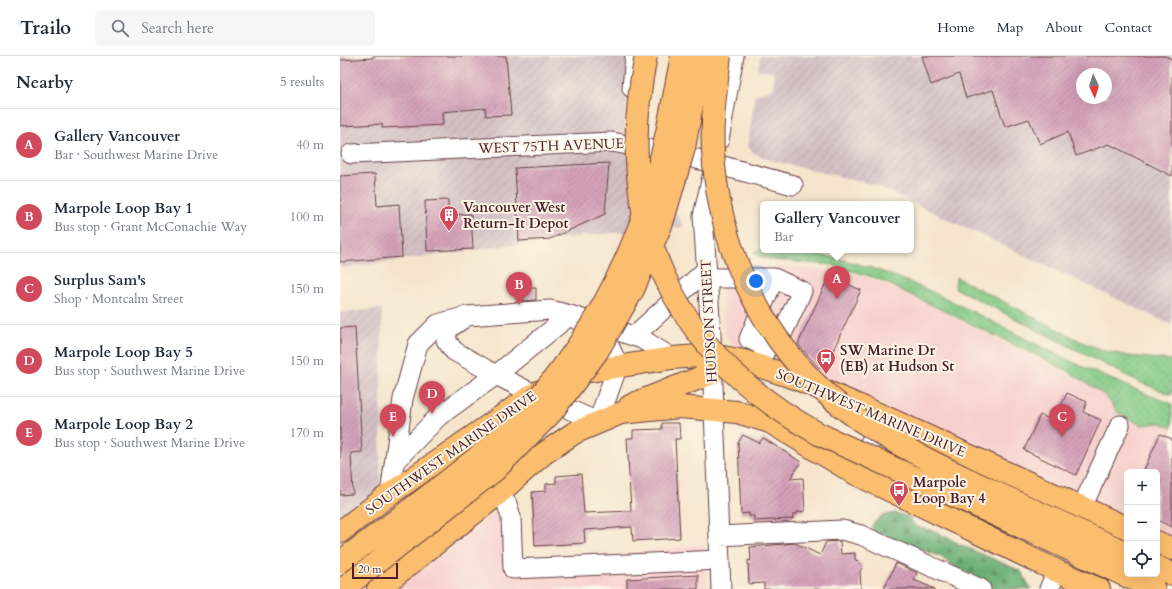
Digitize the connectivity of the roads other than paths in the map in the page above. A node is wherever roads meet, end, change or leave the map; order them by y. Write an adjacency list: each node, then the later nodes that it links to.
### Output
1 (634, 56): 7 (street)
2 (646, 56): 31 (main road, bridge)
3 (682, 56): 40 (main road, bridge)
4 (701, 56): 44 (main road, bridge)
5 (720, 56): 31 (main road, bridge)
6 (734, 56): 9 (street, HUDSON STREET)
7 (628, 144): 8 (street, WEST 75TH AVENUE); 9 (street, WEST 75TH AVENUE)
8 (351, 154)
9 (714, 164): 10 (street, WEST 75TH AVENUE); 11 (street, HUDSON STREET)
10 (793, 185)
11 (707, 273): 12 (street); 15 (street); 18 (street, HUDSON STREET)
12 (774, 278): 16 (street); 16 (street)
13 (570, 315): 14 (street); 15 (street); 19 (street); 20 (street)
14 (467, 316): 20 (street); 27 (street)
15 (634, 336): 17 (street)
16 (763, 356): 18 (main road, SOUTHWEST MARINE DRIVE); 24 (main road, SOUTHWEST MARINE DRIVE)
17 (672, 358): 18 (main road, SOUTHWEST MARINE DRIVE); 19 (main road, SOUTHWEST MARINE DRIVE)
18 (712, 364): 22 (street, HUDSON STREET); 23 (main road)
19 (618, 365): 21 (main road, SOUTHWEST MARINE DRIVE); 25 (street)
20 (496, 375): 21 (street); 27 (street)
21 (534, 394): 25 (street); 29 (main road, SOUTHWEST MARINE DRIVE)
22 (713, 410): 23 (main road); 28 (main road); 35 (street, HUDSON STREET)
23 (621, 413): 25 (main road)
24 (883, 416): 28 (street); 32 (main road, SOUTHWEST MARINE DRIVE)
25 (598, 422): 30 (main road)
26 (1120, 425): 32 (street)
27 (395, 461): 29 (street)
28 (856, 474): 43 (main road)
29 (390, 494): 34 (main road, SOUTHWEST MARINE DRIVE)
30 (498, 494): 39 (street); 45 (main road)
31 (984, 498): 38 (main road); 49 (main road)
32 (1082, 507): 33 (main road, SOUTHWEST MARINE DRIVE)
33 (1124, 527)
34 (340, 532)
35 (719, 536): 39 (street, HUDSON STREET); 47 (street)
36 (1160, 543): 37 (main road)
37 (1172, 549)
38 (1124, 552)
39 (720, 560): 46 (street, HUDSON STREET)
40 (340, 562)
41 (1160, 568): 42 (main road)
42 (1172, 574)
43 (1053, 580): 48 (main road)
44 (342, 589)
45 (378, 589)
46 (721, 589)
47 (981, 589)
48 (1099, 589)
49 (1154, 589)

